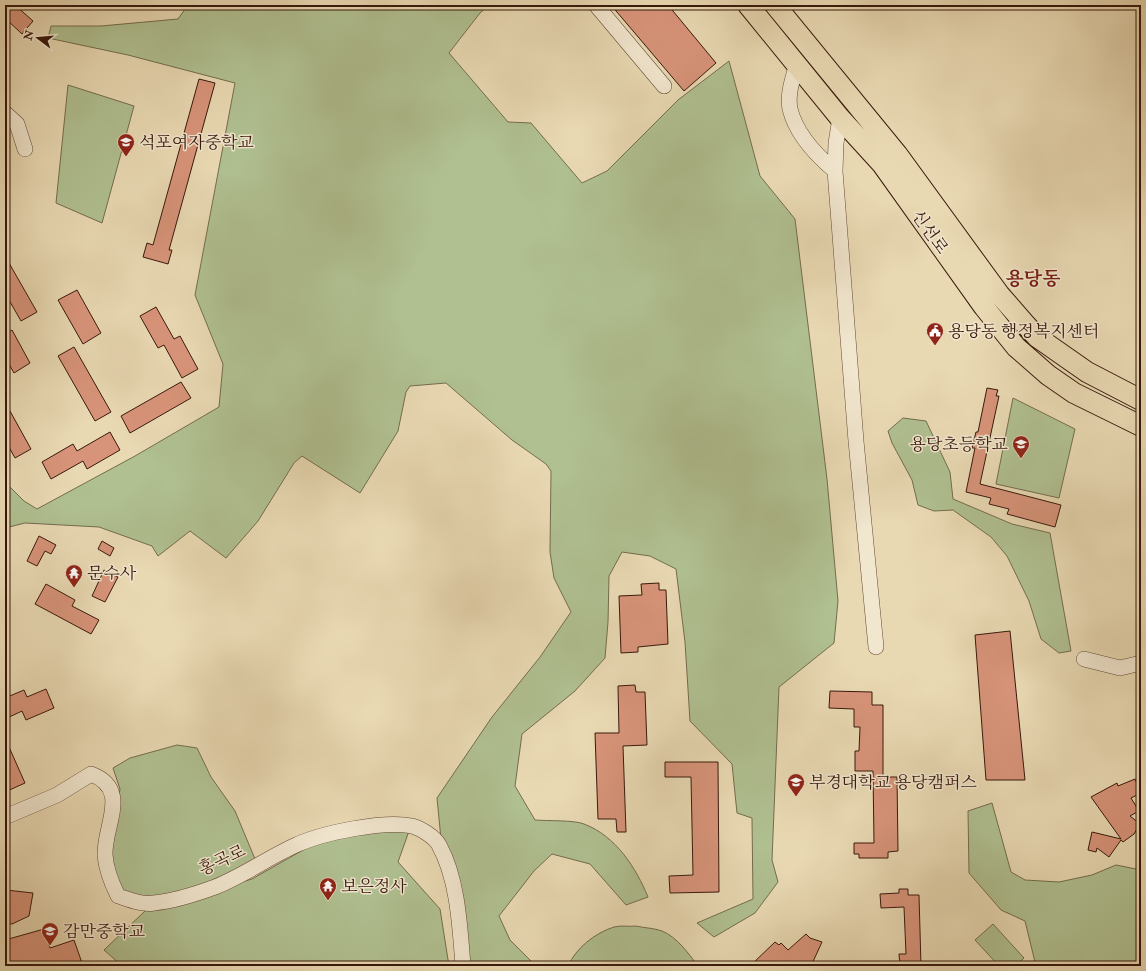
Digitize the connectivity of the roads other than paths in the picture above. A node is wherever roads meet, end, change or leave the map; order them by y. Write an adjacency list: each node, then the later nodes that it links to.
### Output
1 (596, 5): 5 (street)
2 (748, 5): 4 (main road, 신선로)
3 (775, 5): 10 (main road, 신선로)
4 (797, 64): 7 (main road, 신선로); 9 (street)
5 (664, 86)
6 (5, 113): 8 (street)
7 (840, 118): 9 (street); 11 (main road, 신선로)
8 (25, 149)
9 (835, 171): 12 (street)
10 (1141, 400)
11 (1141, 426)
12 (876, 647)
13 (1084, 659): 14 (street)
14 (1141, 663)
15 (5, 817): 16 (street, 홍곡로)
16 (463, 966)

